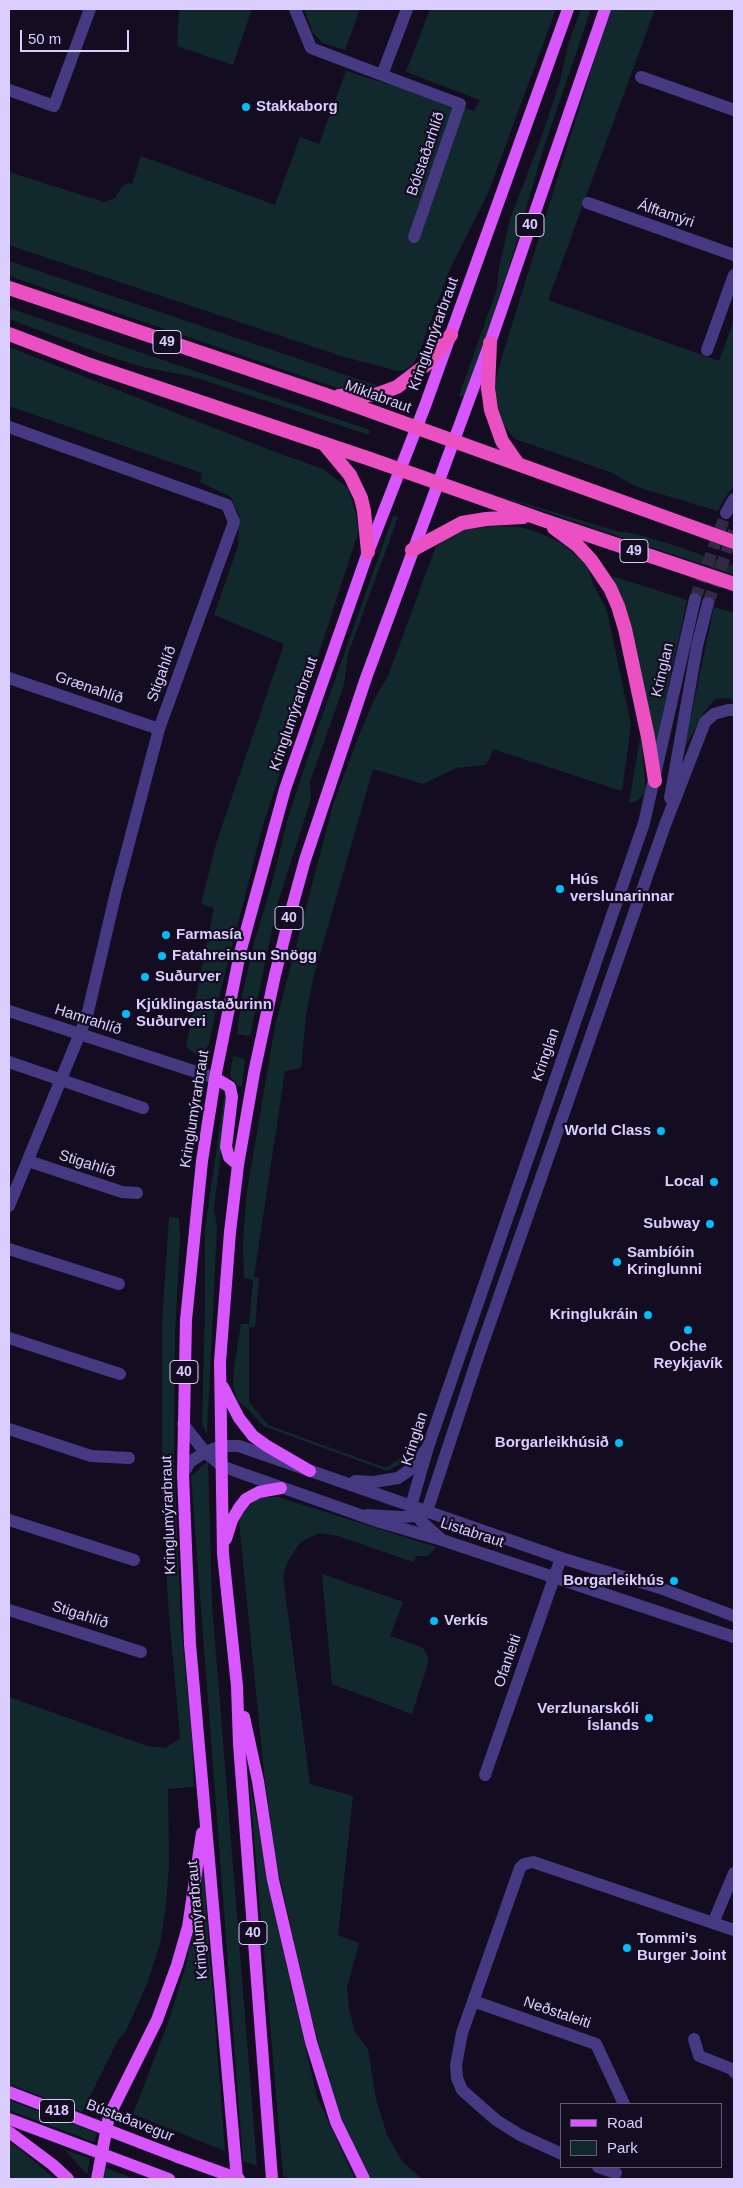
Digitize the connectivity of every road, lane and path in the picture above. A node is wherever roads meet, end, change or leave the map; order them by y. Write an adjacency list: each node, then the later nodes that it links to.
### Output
1 (90, 9): 8 (street)
2 (295, 9): 6 (street, Bólstaðarhlíð)
3 (407, 9): 6 (street)
4 (568, 9): 16 (main road, Kringlumýrarbraut / 40)
5 (606, 9): 17 (main road, 40)
6 (382, 75): 11 (street, Bólstaðarhlíð)
7 (641, 77): 9 (street)
8 (9, 90)
9 (734, 110)
10 (588, 203): 12 (street, Álftamýri)
11 (414, 237)
12 (734, 255)
13 (734, 275): 18 (street)
14 (9, 288): 19 (highway, Miklabraut / 49)
15 (9, 334): 23 (highway, 49)
16 (451, 335): 19 (highway); 21 (main road, Kringlumýrarbraut / 40)
17 (490, 343): 22 (main road, 40); 24 (highway)
18 (707, 350)
19 (326, 395): 21 (highway, Miklabraut / 49)
20 (9, 427): 38 (street, Stigahlíð)
21 (416, 429): 22 (highway, Miklabraut / 49); 25 (main road, Kringlumýrarbraut / 40)
22 (452, 441): 24 (highway, Miklabraut / 49); 26 (main road, 40)
23 (324, 445): 25 (highway, 49); 32 (highway)
24 (519, 465): 30 (highway, Miklabraut / 49)
25 (400, 469): 26 (highway, 49); 32 (main road, Kringlumýrarbraut / 40)
26 (437, 482): 29 (highway, 49); 31 (main road, 40)
27 (734, 499): 28 (street)
28 (726, 513)
29 (538, 519): 31 (highway); 33 (highway, 49); 39 (highway)
30 (734, 542)
31 (412, 550): 48 (main road, 40)
32 (368, 552): 44 (main road, Kringlumýrarbraut / 40)
33 (734, 584)
34 (695, 599): 39 (street, Kringlan)
35 (708, 603): 40 (street, Kringlan)
36 (9, 678): 38 (street, Grænahlíð)
37 (734, 710): 40 (street, Kringlan)
38 (159, 729): 42 (street, Stigahlíð)
39 (655, 781): 59 (street, Kringlan)
40 (665, 825): 67 (street, Kringlan)
41 (9, 1012): 42 (street, Hamrahlíð)
42 (80, 1034): 44 (street, Hamrahlíð); 45 (street, Stigahlíð)
43 (9, 1062): 45 (street)
44 (215, 1078): 48 (main road); 56 (main road, Kringlumýrarbraut / 40)
45 (61, 1080): 46 (street); 47 (street, Stigahlíð)
46 (143, 1108)
47 (28, 1161): 49 (street, Stigahlíð); 50 (street, Stigahlíð)
48 (238, 1164): 55 (main road, 40)
49 (138, 1193)
50 (9, 1206)
51 (9, 1249): 52 (street)
52 (119, 1284)
53 (9, 1338): 54 (street)
54 (120, 1374)
55 (221, 1382): 58 (main road, 40); 63 (main road)
56 (183, 1424): 60 (street, Listabraut); 64 (main road, Kringlumýrarbraut / 40)
57 (9, 1429): 61 (street)
58 (222, 1446): 60 (street, Listabraut); 62 (main road, 40); 63 (street, Listabraut)
59 (428, 1447): 65 (street); 67 (street, Kringlan)
60 (205, 1452): 62 (street, Listabraut); 64 (street, Listabraut)
61 (129, 1458)
62 (222, 1466): 66 (street, Listabraut); 71 (main road, 40)
63 (310, 1471): 65 (street, Listabraut)
64 (183, 1474): 81 (main road, Kringlumýrarbraut / 40)
65 (337, 1480): 67 (street, Listabraut)
66 (281, 1488): 68 (street, Listabraut); 71 (main road)
67 (418, 1511): 68 (street); 70 (street); 72 (street, Listabraut)
68 (360, 1515): 70 (street, Listabraut)
69 (9, 1520): 73 (street)
70 (442, 1540): 74 (street, Listabraut)
71 (223, 1554): 79 (main road, 40)
72 (561, 1558): 74 (street, Ofanleiti); 76 (street, Listabraut)
73 (134, 1560)
74 (554, 1577): 77 (street, Listabraut); 80 (street, Ofanleiti)
75 (9, 1610): 78 (street, Stigahlíð)
76 (734, 1616)
77 (734, 1637)
78 (141, 1652)
79 (237, 1686): 97 (main road); 102 (main road, 40)
80 (485, 1775)
81 (205, 1814): 91 (main road); 101 (main road, Kringlumýrarbraut / 40)
82 (734, 1873): 83 (street)
83 (713, 1923): 84 (street); 85 (street)
84 (734, 1930)
85 (473, 2001): 89 (street, Neðstaleiti); 94 (street)
86 (694, 2038): 87 (street)
87 (734, 2072)
88 (9, 2092): 91 (main road, Bústaðavegur / 418)
89 (624, 2103)
90 (9, 2119): 93 (main road, 418)
91 (106, 2130): 93 (main road); 101 (main road, Bústaðavegur / 418, bridge)
92 (9, 2132): 98 (main road)
93 (101, 2152): 99 (main road); 100 (main road, 418)
94 (560, 2153)
95 (601, 2168): 96 (street)
96 (616, 2173)
97 (361, 2176)
98 (68, 2179)
99 (97, 2179)
100 (169, 2179)
101 (238, 2179)
102 (272, 2179)

